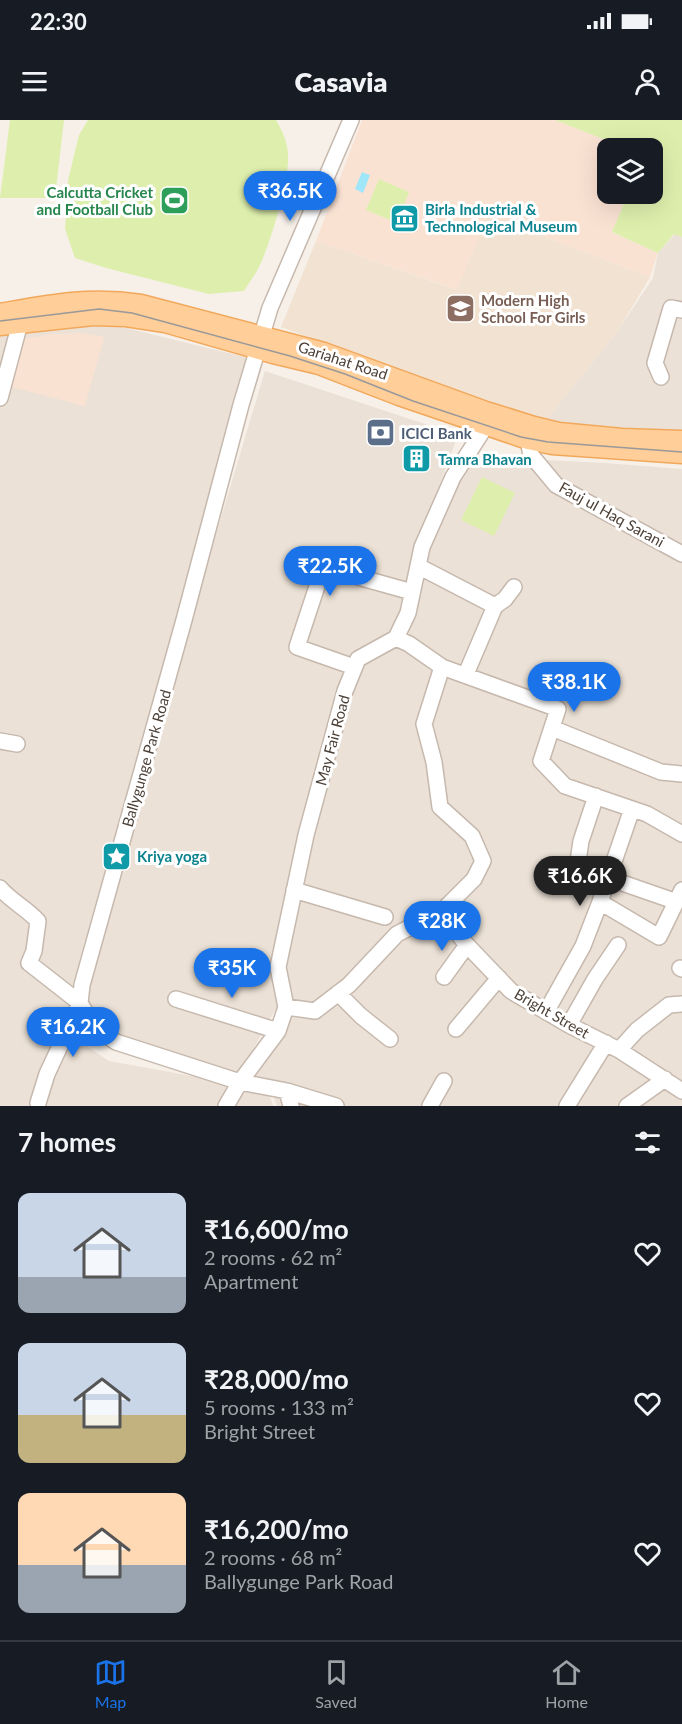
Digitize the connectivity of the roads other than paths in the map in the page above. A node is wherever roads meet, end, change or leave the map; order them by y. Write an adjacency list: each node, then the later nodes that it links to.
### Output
1 (351, 120): 6 (street, Ballygunge Park Road)
2 (682, 310): 7 (street)
3 (0, 313): 6 (main road, Gariahat Road)
4 (20, 324): 5 (main road); 6 (main road); 8 (street)
5 (0, 326)
6 (260, 343): 9 (main road, Gariahat Road); 43 (street, Ballygunge Park Road)
7 (661, 377)
8 (0, 398)
9 (490, 420): 10 (main road); 11 (main road, Gariahat Road); 14 (street)
10 (528, 440): 12 (main road); 13 (street, Fauj ul Haq Sarani)
11 (682, 440)
12 (682, 454)
13 (682, 554)
14 (418, 566): 16 (street); 17 (street)
15 (514, 587): 17 (street)
16 (412, 592): 18 (street); 19 (street)
17 (495, 606): 21 (street)
18 (396, 639): 19 (street); 20 (street)
19 (354, 667): 32 (street, May Fair Road)
20 (442, 667): 21 (street); 35 (street)
21 (466, 674): 22 (street)
22 (552, 728): 25 (street); 26 (street)
23 (0, 741): 24 (street)
24 (17, 744)
25 (682, 774)
26 (596, 796): 27 (street); 30 (street)
27 (632, 809): 28 (street); 29 (street)
28 (682, 834)
29 (608, 878): 33 (street); 34 (street)
30 (574, 882)
31 (0, 888): 43 (street)
32 (294, 890): 36 (street); 45 (street, May Fair Road)
33 (680, 896): 34 (street)
34 (600, 902): 46 (street)
35 (442, 912): 37 (street, Bright Street); 41 (street)
36 (385, 917)
37 (467, 945): 39 (street); 40 (street, Bright Street)
38 (618, 945): 47 (street)
39 (444, 977)
40 (499, 978): 46 (street, Bright Street); 48 (street)
41 (338, 993): 45 (street); 50 (street)
42 (176, 999): 49 (street)
43 (80, 1003): 54 (street); 57 (street, Ballygunge Park Road)
44 (682, 1004): 51 (street)
45 (286, 1007): 49 (street, May Fair Road)
46 (546, 1012): 47 (street, Bright Street)
47 (569, 1025): 51 (street, Bright Street)
48 (456, 1029)
49 (278, 1031): 54 (street, May Fair Road)
50 (390, 1039)
51 (613, 1047): 52 (street, Bright Street); 61 (street)
52 (665, 1079): 55 (street, Bright Street); 62 (street)
53 (444, 1080): 60 (street)
54 (240, 1082): 56 (street); 58 (street, May Fair Road)
55 (682, 1091)
56 (289, 1098): 59 (street)
57 (38, 1103)
58 (226, 1106)
59 (336, 1106)
60 (429, 1106)
61 (567, 1106)
62 (627, 1106)

